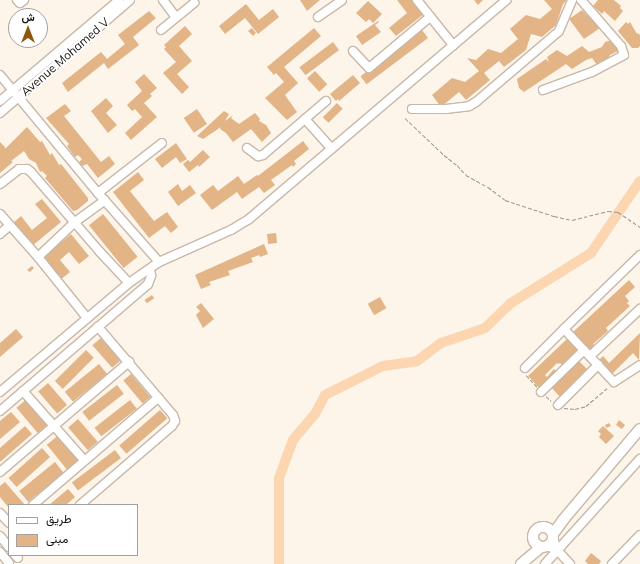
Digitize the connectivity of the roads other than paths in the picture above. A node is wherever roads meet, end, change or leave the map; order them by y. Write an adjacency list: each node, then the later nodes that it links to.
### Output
1 (17, 0): 2 (street)
2 (24, 0)
3 (119, 0): 19 (street, Avenue Mohamed V)
4 (130, 0): 21 (street, Avenue Mohamed V)
5 (163, 0): 12 (street)
6 (342, 0): 13 (street)
7 (417, 0): 14 (street)
8 (506, 0): 16 (street)
9 (572, 0): 24 (street)
10 (581, 0): 20 (street)
11 (194, 3): 12 (street)
12 (176, 17): 15 (street)
13 (318, 17)
14 (430, 17): 16 (street); 17 (street)
15 (161, 30)
16 (453, 45): 29 (street)
17 (353, 52)
18 (0, 75): 19 (street)
19 (12, 90): 21 (street); 22 (street, Avenue Mohamed V)
20 (543, 90)
21 (19, 97): 25 (street, Avenue Mohamed V); 31 (street)
22 (0, 100)
23 (326, 101): 26 (street)
24 (412, 108)
25 (0, 113)
26 (305, 119): 28 (street); 29 (street)
27 (162, 142): 31 (street)
28 (247, 148)
29 (332, 149): 39 (street)
30 (0, 184): 34 (street)
31 (98, 193): 32 (street)
32 (105, 200): 34 (street); 39 (street)
33 (0, 214): 35 (street)
34 (75, 222): 38 (street); 42 (street)
35 (10, 225): 36 (street); 38 (street)
36 (0, 234)
37 (640, 256): 40 (street); 46 (street)
38 (38, 257): 44 (street)
39 (159, 262): 41 (street)
40 (640, 266)
41 (150, 269): 42 (street); 45 (street)
42 (129, 284): 44 (street)
43 (640, 309): 48 (street)
44 (87, 318): 54 (street)
45 (98, 327): 49 (street); 53 (street)
46 (564, 329): 47 (street); 52 (street)
47 (584, 350): 48 (street); 55 (street)
48 (590, 356): 50 (street)
49 (129, 362): 56 (street); 59 (street)
50 (598, 365): 51 (street); 57 (street)
51 (640, 365)
52 (525, 368)
53 (23, 391): 58 (street); 59 (street)
54 (0, 392)
55 (541, 392)
56 (158, 398): 62 (street); 65 (street)
57 (558, 405)
58 (0, 411)
59 (54, 425): 62 (street); 63 (street)
60 (640, 429): 68 (main road)
61 (640, 459): 74 (street)
62 (84, 460): 64 (street)
63 (0, 472)
64 (33, 504)
65 (81, 504)
66 (0, 513): 67 (street)
67 (8, 522)
68 (551, 533): 71 (main road); 73 (main road); 74 (street)
69 (640, 535): 80 (street)
70 (0, 536): 72 (street)
71 (533, 540): 73 (main road); 76 (main road)
72 (8, 546)
73 (544, 547): 74 (street); 76 (main road)
74 (558, 550): 78 (street); 79 (street)
75 (0, 552): 77 (street)
76 (524, 562)
77 (9, 563)
78 (545, 564)
79 (570, 564)
80 (612, 564)

